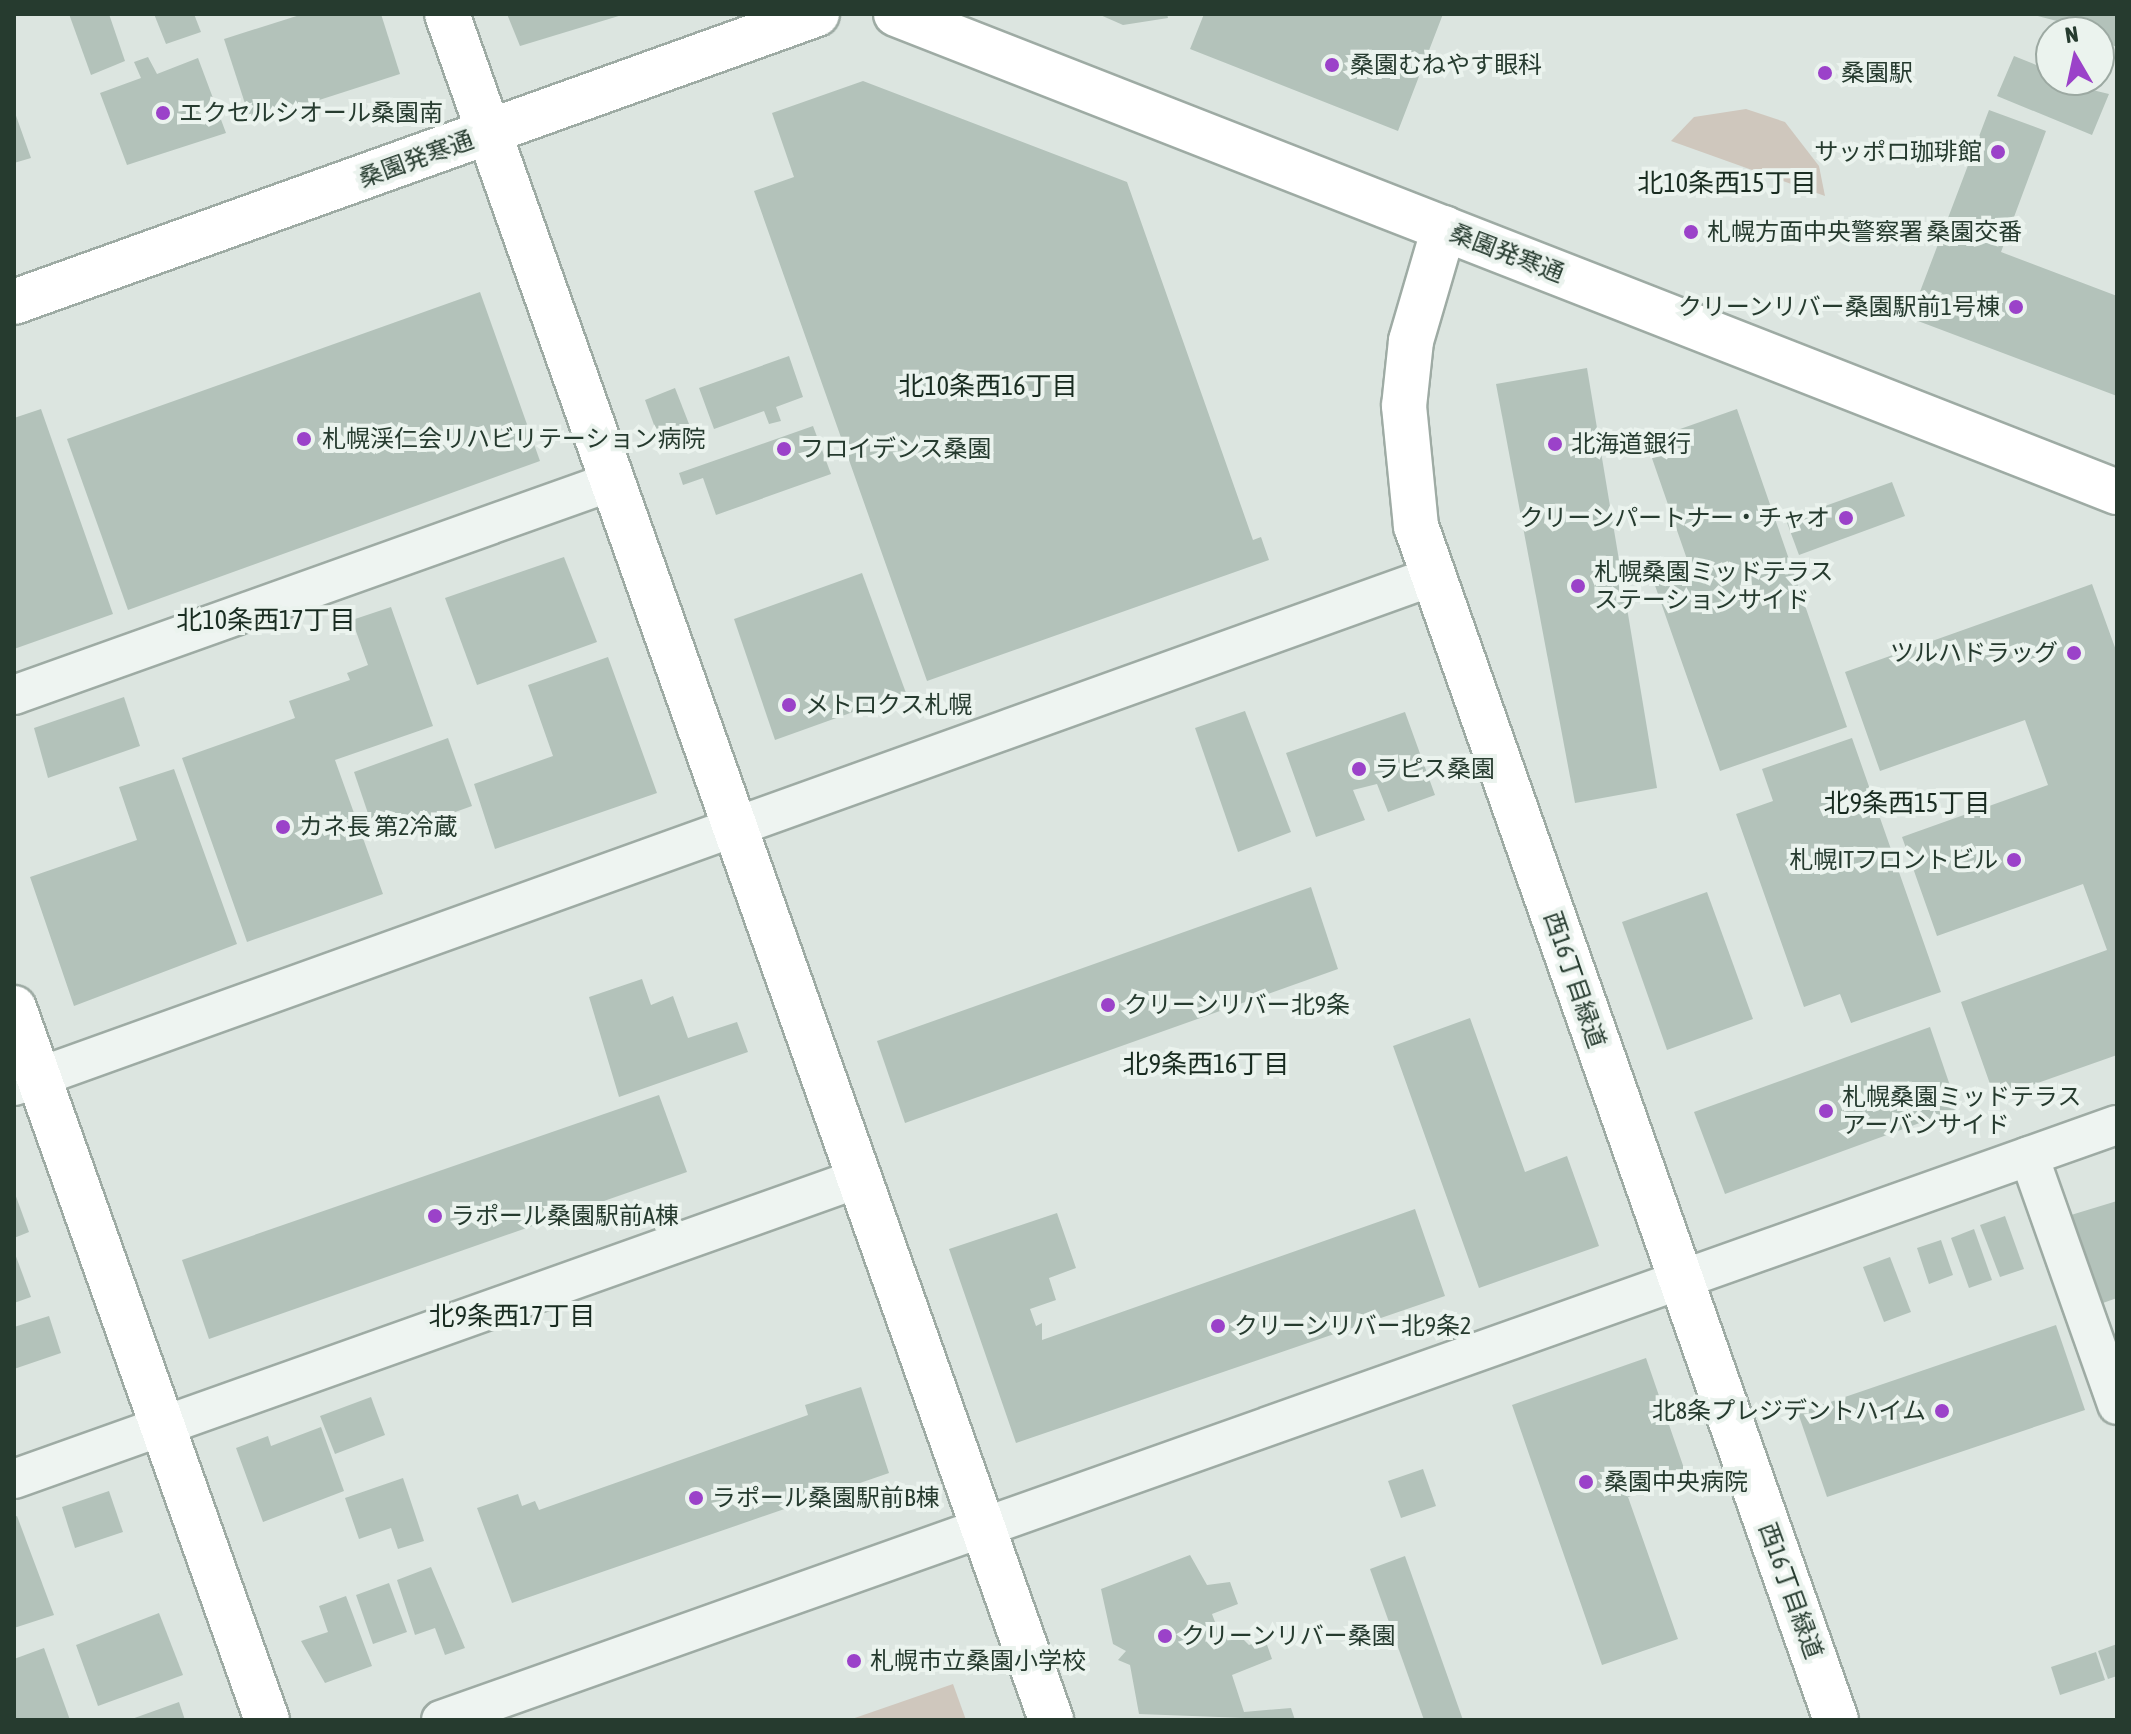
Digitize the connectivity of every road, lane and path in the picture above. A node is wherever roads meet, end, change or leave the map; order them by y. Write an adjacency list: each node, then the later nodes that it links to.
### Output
1 (447, 14): 4 (street)
2 (817, 14): 4 (street, 桑園発寒通)
3 (896, 14): 5 (street, 桑園発寒通)
4 (490, 133): 6 (street, 桑園発寒通); 7 (street)
5 (1444, 228): 8 (street, 桑園発寒通); 9 (street, 西16丁目緑道)
6 (14, 302)
7 (613, 481): 10 (street); 11 (street)
8 (2117, 492)
9 (1431, 577): 11 (street); 17 (street, 西16丁目緑道)
10 (14, 695)
11 (735, 830): 13 (street); 16 (street)
12 (14, 1008): 13 (street)
13 (26, 1081): 19 (street)
14 (2117, 1125): 15 (street)
15 (2029, 1156): 17 (street); 18 (street)
16 (860, 1178): 19 (street); 21 (street)
17 (1681, 1280): 21 (street); 25 (street, 西16丁目緑道)
18 (2117, 1405)
19 (162, 1426): 20 (street); 22 (street)
20 (14, 1479)
21 (983, 1527): 23 (street); 24 (street)
22 (267, 1720)
23 (441, 1720)
24 (1051, 1720)
25 (1836, 1720)

